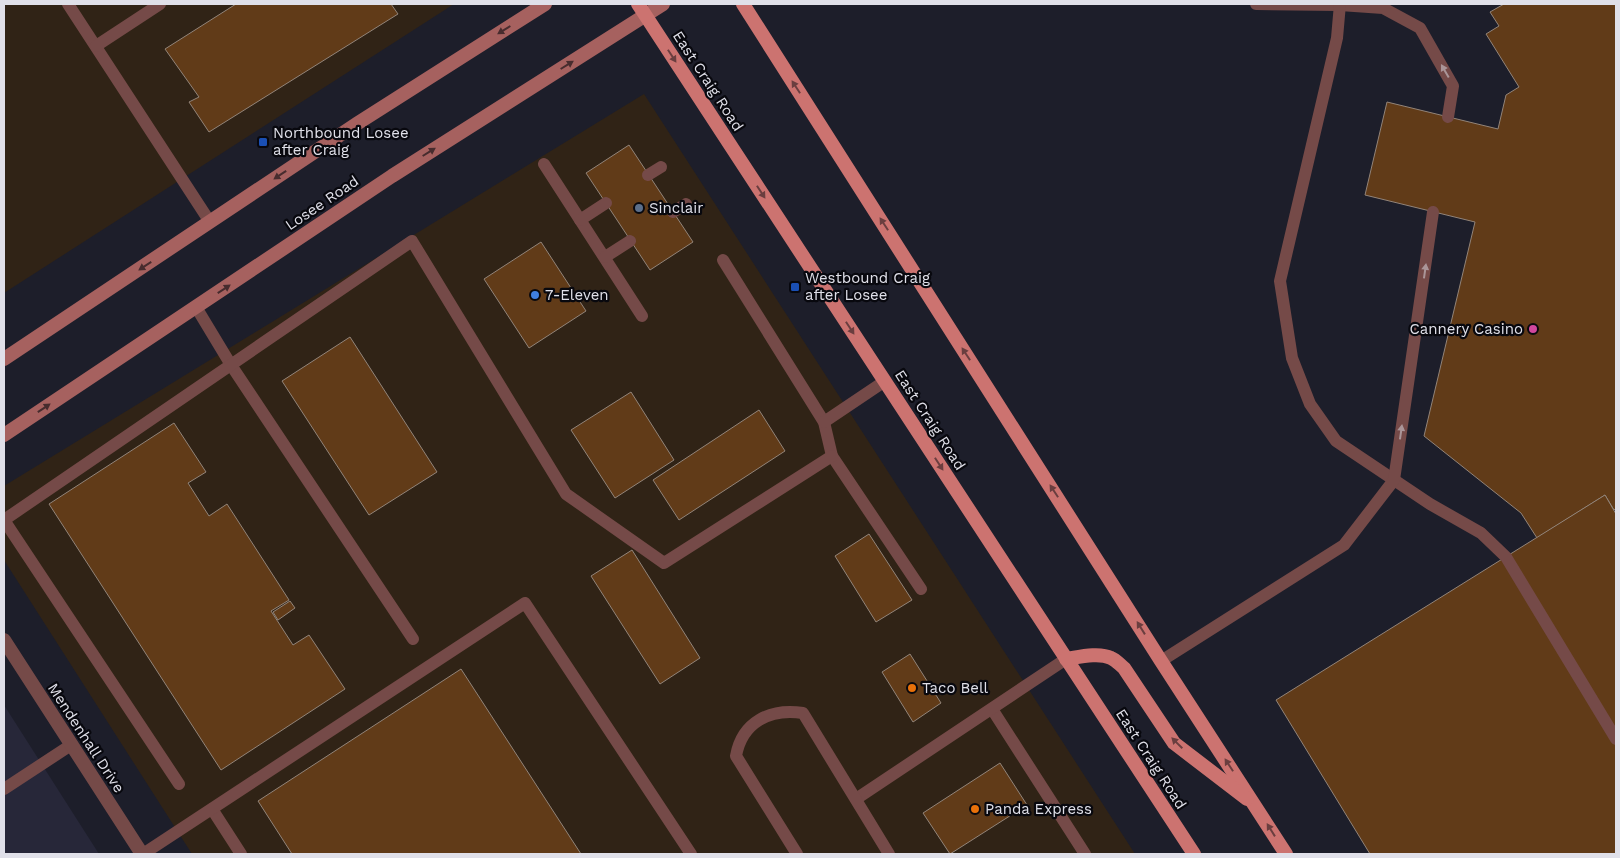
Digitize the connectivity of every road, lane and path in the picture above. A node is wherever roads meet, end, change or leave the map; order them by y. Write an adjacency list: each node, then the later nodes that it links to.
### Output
1 (68, 4): 9 (lane)
2 (160, 4): 9 (lane)
3 (546, 4): 19 (main road, one-way to 19)
4 (663, 4): 8 (main road, Losee Road)
5 (743, 4): 36 (main road, one-way to 5)
6 (1256, 4): 7 (lane)
7 (1340, 4): 10 (lane, one-way to 7); 31 (lane)
8 (642, 9): 23 (main road, Losee Road, one-way to 8); 27 (main road, East Craig Road, one-way to 27)
9 (96, 46): 19 (lane)
10 (1448, 117)
11 (544, 164): 18 (lane)
12 (661, 167): 13 (lane)
13 (648, 175)
14 (606, 203): 18 (lane)
15 (686, 204): 16 (lane)
16 (673, 212)
17 (1434, 212): 31 (lane, one-way to 17)
18 (580, 220): 21 (lane)
19 (210, 222): 25 (main road, one-way to 25)
20 (630, 241): 21 (lane)
21 (604, 257): 24 (lane)
22 (723, 260): 28 (lane)
23 (196, 307): 26 (lane); 29 (main road, Losee Road, one-way to 23)
24 (642, 316)
25 (4, 359)
26 (231, 365): 30 (lane); 33 (lane); 40 (lane)
27 (885, 382): 28 (lane); 35 (main road, East Craig Road, one-way to 35)
28 (824, 422): 30 (lane)
29 (4, 435)
30 (832, 456): 32 (lane)
31 (1394, 480): 36 (lane); 38 (lane)
32 (920, 589)
33 (413, 639)
34 (4, 640): 39 (street, Mendenhall Drive)
35 (1066, 659): 37 (lane); 43 (main road, one-way to 35); 51 (main road, East Craig Road)
36 (1161, 660): 43 (main road, one-way to 36)
37 (992, 709): 42 (lane); 50 (lane)
38 (1616, 739)
39 (71, 745): 41 (lane); 45 (street, Mendenhall Drive)
40 (179, 784)
41 (4, 789)
42 (856, 799): 48 (lane); 49 (lane)
43 (1256, 806): 52 (main road, one-way to 43)
44 (212, 809): 45 (lane); 46 (lane); 47 (lane)
45 (142, 854)
46 (241, 854)
47 (691, 854)
48 (797, 854)
49 (889, 854)
50 (1085, 854)
51 (1194, 854)
52 (1286, 854)

